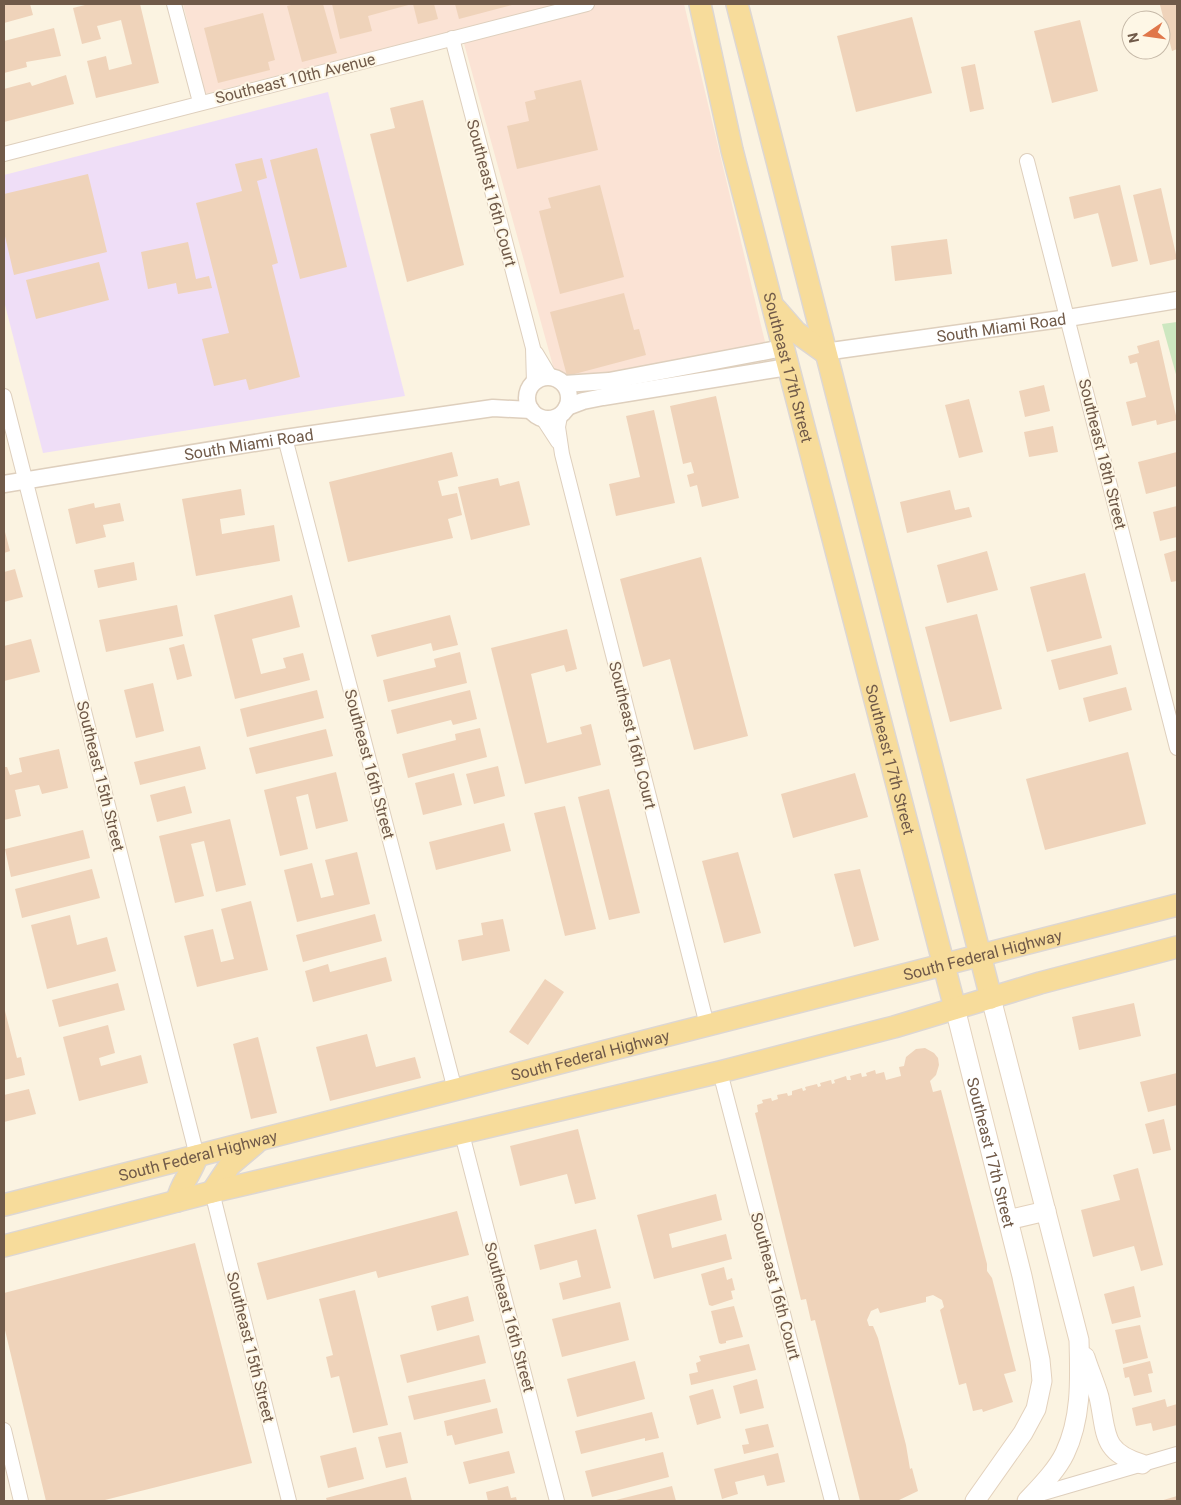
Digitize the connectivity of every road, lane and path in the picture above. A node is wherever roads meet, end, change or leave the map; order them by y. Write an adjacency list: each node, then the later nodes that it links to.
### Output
1 (174, 4): 6 (street)
2 (587, 4): 5 (street, Southeast 10th Avenue)
3 (700, 4): 10 (main road, Southeast 17th Street)
4 (737, 4): 13 (main road)
5 (452, 38): 6 (street, Southeast 10th Avenue); 12 (street, Southeast 16th Court)
6 (200, 102): 7 (street, Southeast 10th Avenue)
7 (4, 154)
8 (1028, 161): 11 (street, Southeast 18th Street)
9 (1177, 300): 11 (street, South Miami Road)
10 (772, 305): 13 (main road); 14 (main road, Southeast 17th Street)
11 (1068, 318): 13 (street, South Miami Road); 25 (street, Southeast 18th Street)
12 (533, 348): 15 (street, Southeast 16th Court); 16 (street, Southeast 16th Court)
13 (824, 352): 28 (main road)
14 (786, 357): 15 (street); 19 (street); 29 (main road, Southeast 17th Street)
15 (558, 381): 16 (street); 19 (street)
16 (531, 388): 18 (street, South Miami Road); 20 (street)
17 (4, 396): 23 (street, Southeast 15th Street)
18 (493, 408): 20 (street, South Miami Road); 21 (street, South Miami Road)
19 (564, 412): 20 (street); 22 (street, Southeast 16th Court)
20 (537, 414): 22 (street, Southeast 16th Court)
21 (285, 438): 23 (street, South Miami Road); 34 (street, Southeast 16th Street)
22 (560, 445): 32 (street, Southeast 16th Court)
23 (26, 480): 24 (street, South Miami Road); 37 (street, Southeast 15th Street)
24 (4, 484)
25 (1177, 748)
26 (1177, 905): 28 (main road, South Federal Highway)
27 (1177, 947): 30 (main road)
28 (979, 956): 29 (main road, South Federal Highway); 30 (main road)
29 (944, 966): 31 (main road, Southeast 17th Street); 32 (main road, South Federal Highway)
30 (991, 998): 31 (main road); 41 (main road)
31 (955, 1008): 33 (main road); 42 (main road, Southeast 17th Street)
32 (707, 1025): 34 (main road, South Federal Highway)
33 (720, 1072): 35 (main road); 52 (street, Southeast 16th Court)
34 (455, 1090): 36 (main road, South Federal Highway)
35 (462, 1134): 38 (main road); 51 (street, Southeast 16th Street)
36 (260, 1140): 37 (main road, South Federal Highway); 38 (main road)
37 (198, 1156): 39 (main road); 40 (main road, South Federal Highway)
38 (212, 1192): 39 (main road); 50 (street, Southeast 15th Street)
39 (177, 1201): 43 (main road)
40 (4, 1206)
41 (1046, 1211): 42 (main road); 44 (main road)
42 (1008, 1220): 53 (main road, Southeast 17th Street)
43 (4, 1246)
44 (1079, 1340): 47 (main road); 48 (main road)
45 (4, 1430): 49 (street)
46 (1177, 1454): 47 (street)
47 (1142, 1464): 48 (street)
48 (1030, 1498)
49 (21, 1501)
50 (289, 1501)
51 (557, 1501)
52 (832, 1501)
53 (974, 1501)

